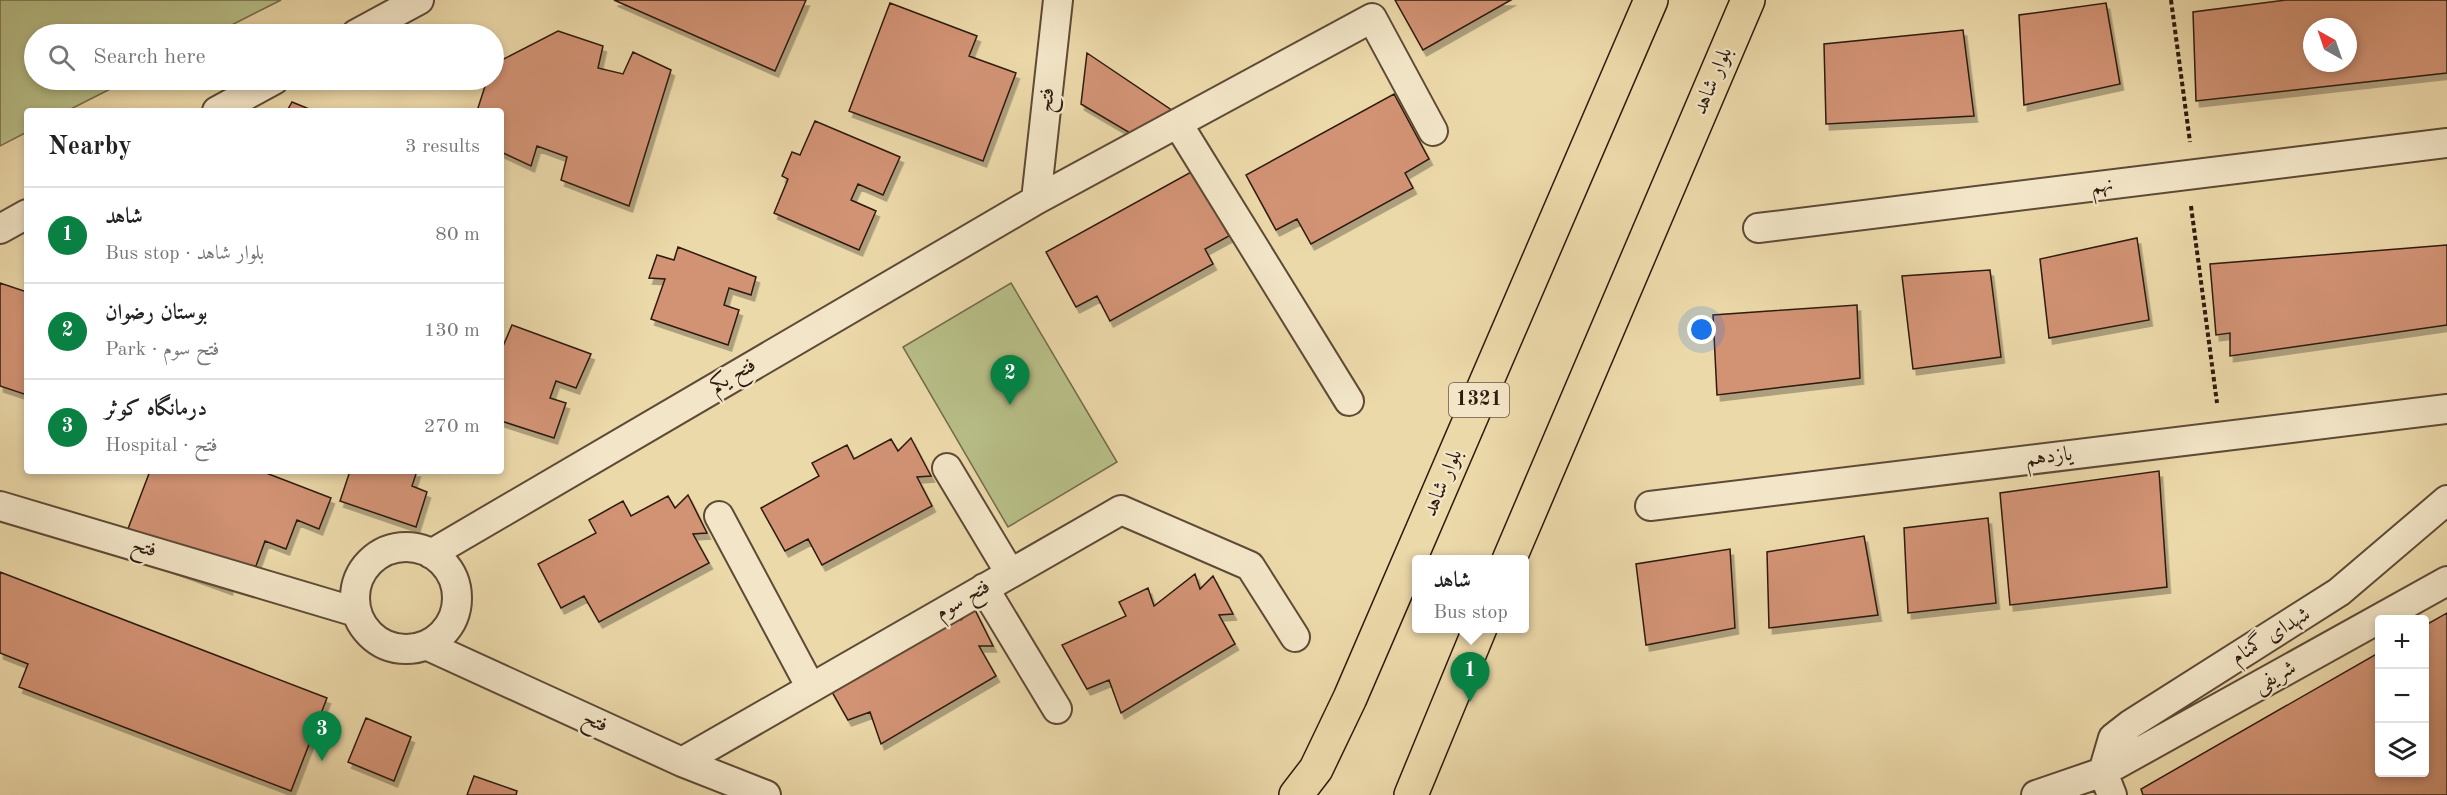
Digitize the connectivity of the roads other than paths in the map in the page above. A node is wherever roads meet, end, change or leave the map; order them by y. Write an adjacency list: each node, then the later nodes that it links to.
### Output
1 (419, 0): 5 (street)
2 (1058, 0): 11 (street, فتح)
3 (1651, 0): 36 (main road, بلوار شاهد / 1321)
4 (1748, 0): 23 (main road, بلوار شاهد)
5 (375, 24)
6 (256, 90): 7 (street)
7 (223, 108)
8 (1178, 124): 9 (street, فتح یکم); 11 (street, فتح یکم); 15 (street)
9 (1433, 131)
10 (2447, 143): 13 (street, نهم)
11 (1036, 200): 22 (street, فتح یکم)
12 (24, 216): 14 (street)
13 (1758, 228)
14 (0, 229)
15 (1349, 401)
16 (2447, 409): 20 (street, یازدهم)
17 (947, 468): 24 (street)
18 (2447, 500): 34 (street, شهدای گمنام)
19 (0, 506): 27 (street, فتح)
20 (1650, 506)
21 (719, 516): 31 (street)
22 (431, 554): 27 (street); 30 (street)
23 (1511, 555)
24 (1010, 573): 26 (street, فتح سوم); 29 (street, فتح سوم)
25 (2447, 581): 34 (street, شریفی)
26 (984, 588): 31 (street, فتح سوم); 32 (street)
27 (357, 612): 30 (street)
28 (1478, 633): 37 (main road)
29 (1295, 637)
30 (426, 645): 33 (street, فتح)
31 (810, 688): 33 (street, فتح سوم)
32 (1057, 709)
33 (682, 762): 35 (street, فتح)
34 (2108, 784): 38 (street, شریفی)
35 (766, 795)
36 (1296, 795)
37 (1411, 795)
38 (2036, 795)

